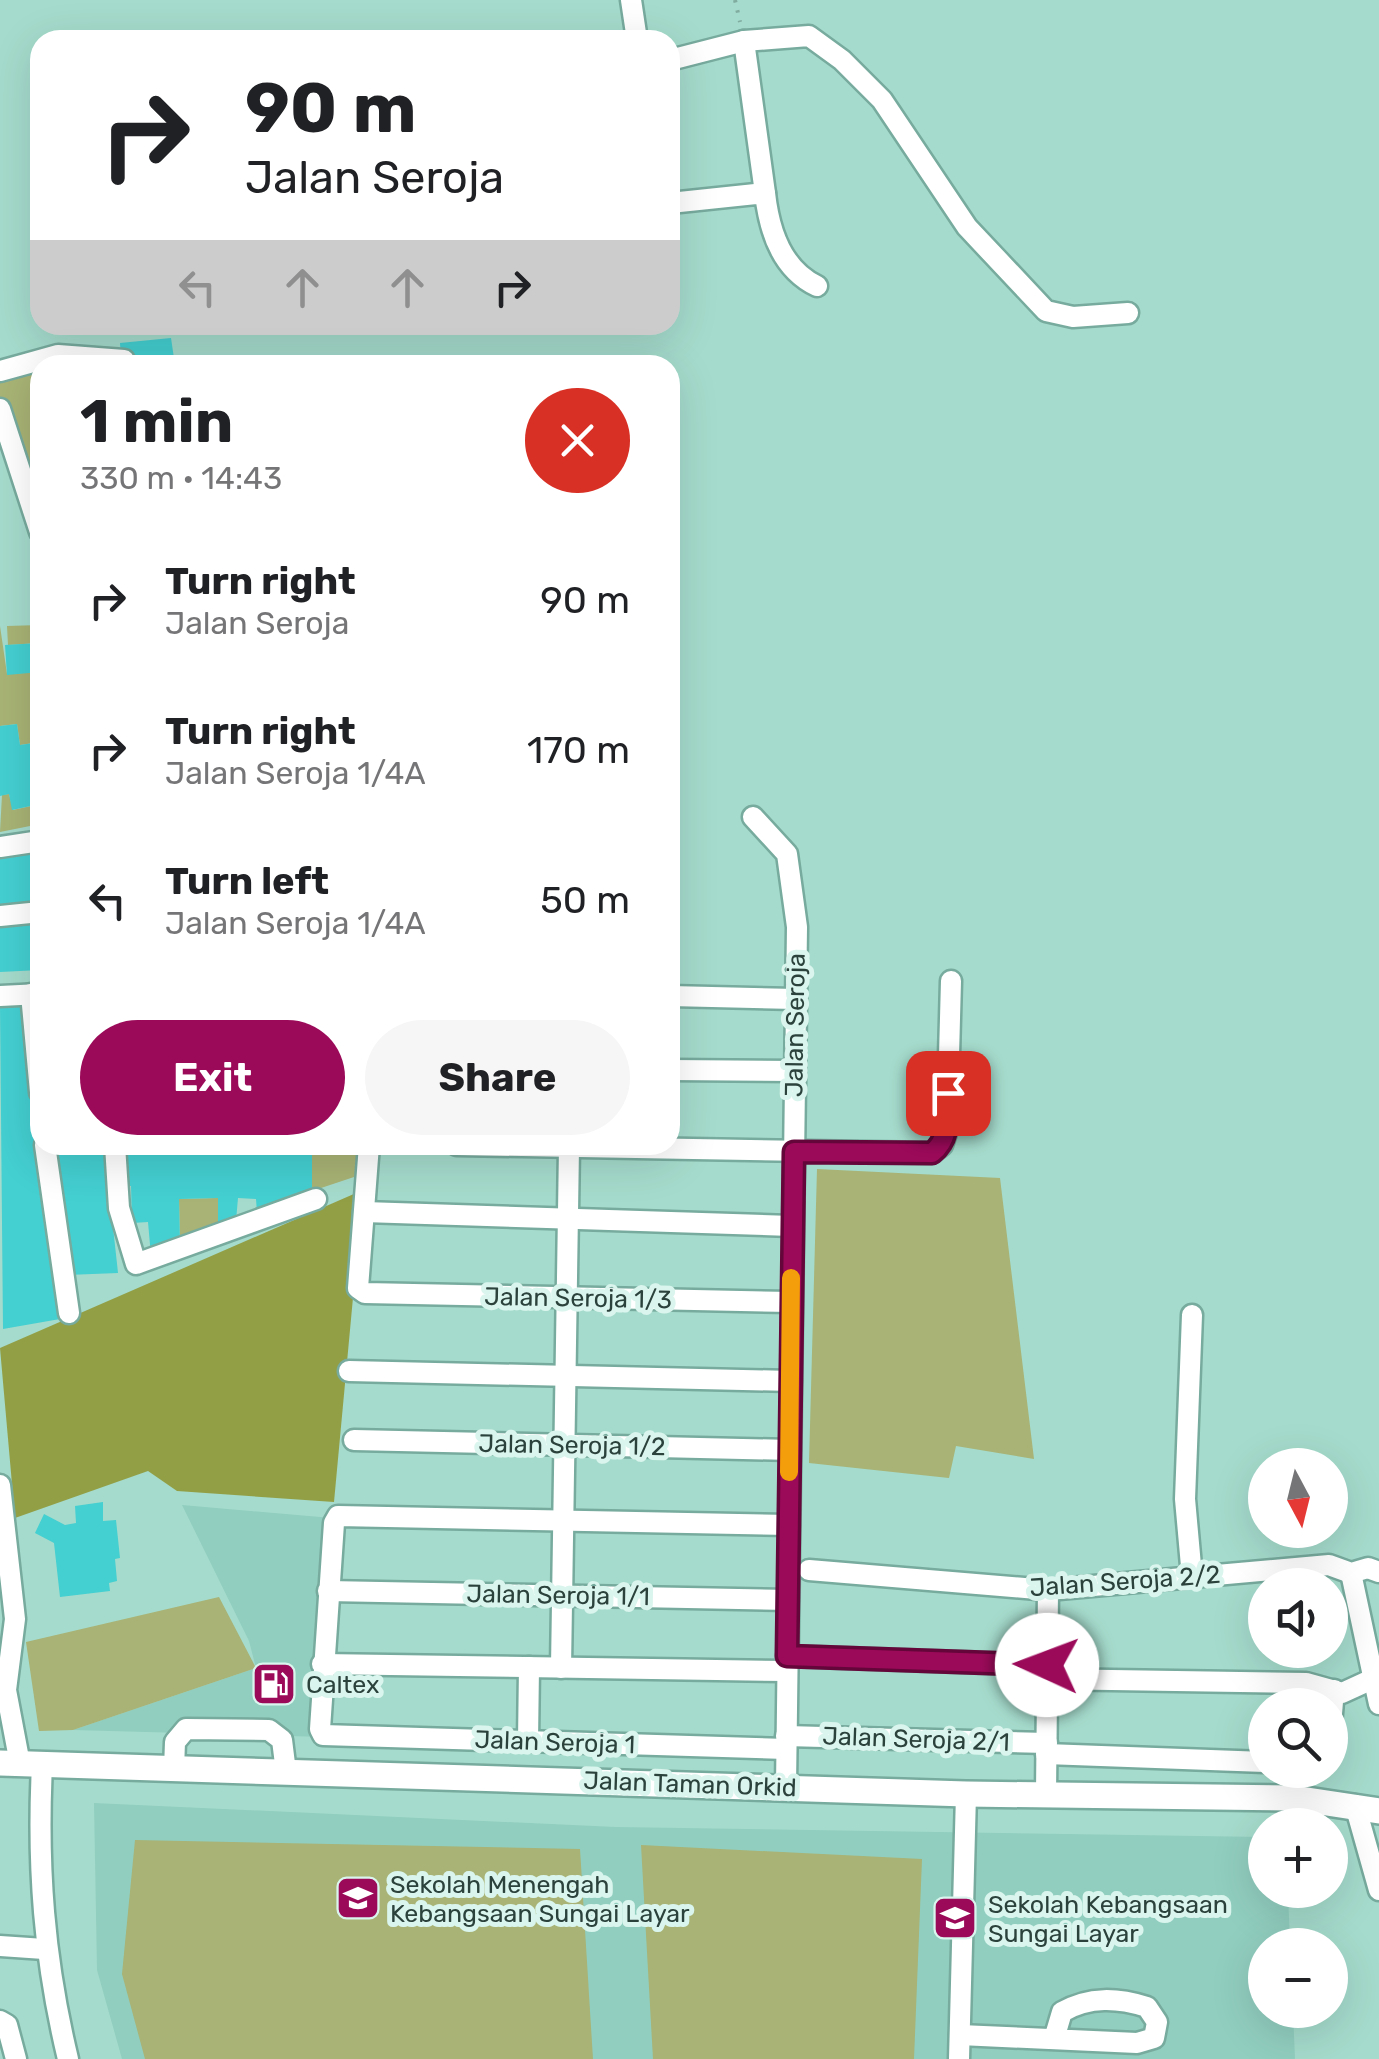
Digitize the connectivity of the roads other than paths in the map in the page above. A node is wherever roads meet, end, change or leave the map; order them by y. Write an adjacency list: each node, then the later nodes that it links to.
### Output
1 (632, 0): 2 (street)
2 (636, 30)
3 (744, 41): 4 (street); 5 (street); 8 (street)
4 (680, 57)
5 (765, 193): 6 (street); 7 (street)
6 (680, 203)
7 (817, 286)
8 (1128, 313)
9 (30, 362): 10 (street)
10 (0, 371)
11 (0, 409): 12 (street)
12 (30, 501)
13 (753, 817): 22 (street, Jalan Seroja)
14 (30, 842): 15 (street)
15 (0, 847)
16 (30, 913): 17 (street)
17 (0, 916)
18 (950, 981): 26 (street)
19 (30, 994): 20 (street)
20 (0, 996)
21 (680, 996): 22 (street)
22 (795, 999): 24 (street, Jalan Seroja)
23 (680, 1070): 24 (street)
24 (795, 1071): 26 (street, Jalan Seroja)
25 (680, 1149): 26 (street)
26 (794, 1152): 34 (street, Jalan Seroja)
27 (46, 1155): 37 (street)
28 (116, 1155): 31 (street)
29 (368, 1155): 32 (street)
30 (569, 1155): 33 (street)
31 (316, 1198)
32 (364, 1212): 33 (street); 35 (street, Jalan Seroja 1/3)
33 (568, 1221): 34 (street); 35 (street)
34 (792, 1226): 36 (street, Jalan Seroja)
35 (567, 1298): 36 (street, Jalan Seroja 1/3); 40 (street)
36 (791, 1302): 41 (street, Jalan Seroja)
37 (69, 1313)
38 (1192, 1315): 52 (street)
39 (349, 1371): 40 (street)
40 (566, 1376): 41 (street); 43 (street)
41 (790, 1381): 44 (street, Jalan Seroja)
42 (354, 1440): 43 (street, Jalan Seroja 1/2)
43 (564, 1445): 44 (street, Jalan Seroja 1/2); 46 (street)
44 (790, 1450): 47 (street, Jalan Seroja)
45 (0, 1485): 48 (street)
46 (563, 1520): 47 (street); 54 (street); 55 (street)
47 (789, 1524): 56 (street, Jalan Seroja)
48 (4, 1559): 66 (street)
49 (808, 1570): 53 (street, Jalan Seroja 2/2)
50 (1379, 1572): 51 (street, Jalan Seroja 2/2)
51 (1351, 1573): 52 (street, Jalan Seroja 2/2); 62 (street)
52 (1192, 1577): 53 (street, Jalan Seroja 2/2)
53 (1048, 1590): 61 (street)
54 (328, 1591): 55 (street, Jalan Seroja 1/1); 57 (street)
55 (562, 1595): 56 (street, Jalan Seroja 1/1); 60 (street)
56 (788, 1600): 58 (street, Jalan Seroja)
57 (322, 1664): 59 (street); 67 (street, Jalan Seroja 1)
58 (786, 1664): 60 (street); 61 (street); 68 (street, Jalan Seroja)
59 (529, 1667): 60 (street); 67 (street)
60 (561, 1668)
61 (1047, 1672): 63 (street); 69 (street)
62 (1375, 1679): 64 (street); 65 (street)
63 (1327, 1688)
64 (1348, 1692)
65 (1379, 1704)
66 (5, 1715): 71 (street)
67 (528, 1740): 68 (street, Jalan Seroja 1)
68 (786, 1742): 69 (street, Jalan Seroja 2/1); 74 (street, Jalan Seroja)
69 (1047, 1748): 70 (street, Jalan Seroja 2/1); 76 (street)
70 (1248, 1761)
71 (21, 1764): 72 (main road, Jalan Taman Orkid); 80 (street)
72 (174, 1769): 73 (main road, Jalan Taman Orkid); 73 (street)
73 (286, 1772): 74 (main road, Jalan Taman Orkid)
74 (786, 1786): 75 (main road, Jalan Taman Orkid)
75 (966, 1794): 76 (main road, Jalan Taman Orkid); 82 (street)
76 (1046, 1794): 77 (main road, Jalan Taman Orkid)
77 (1367, 1808): 78 (street)
78 (1379, 1890)
79 (0, 1946): 80 (street)
80 (44, 1948): 85 (street)
81 (0, 2021): 84 (street)
82 (960, 2035): 83 (street); 86 (street)
83 (1054, 2039): 83 (street)
84 (16, 2059)
85 (68, 2059)
86 (959, 2059)

